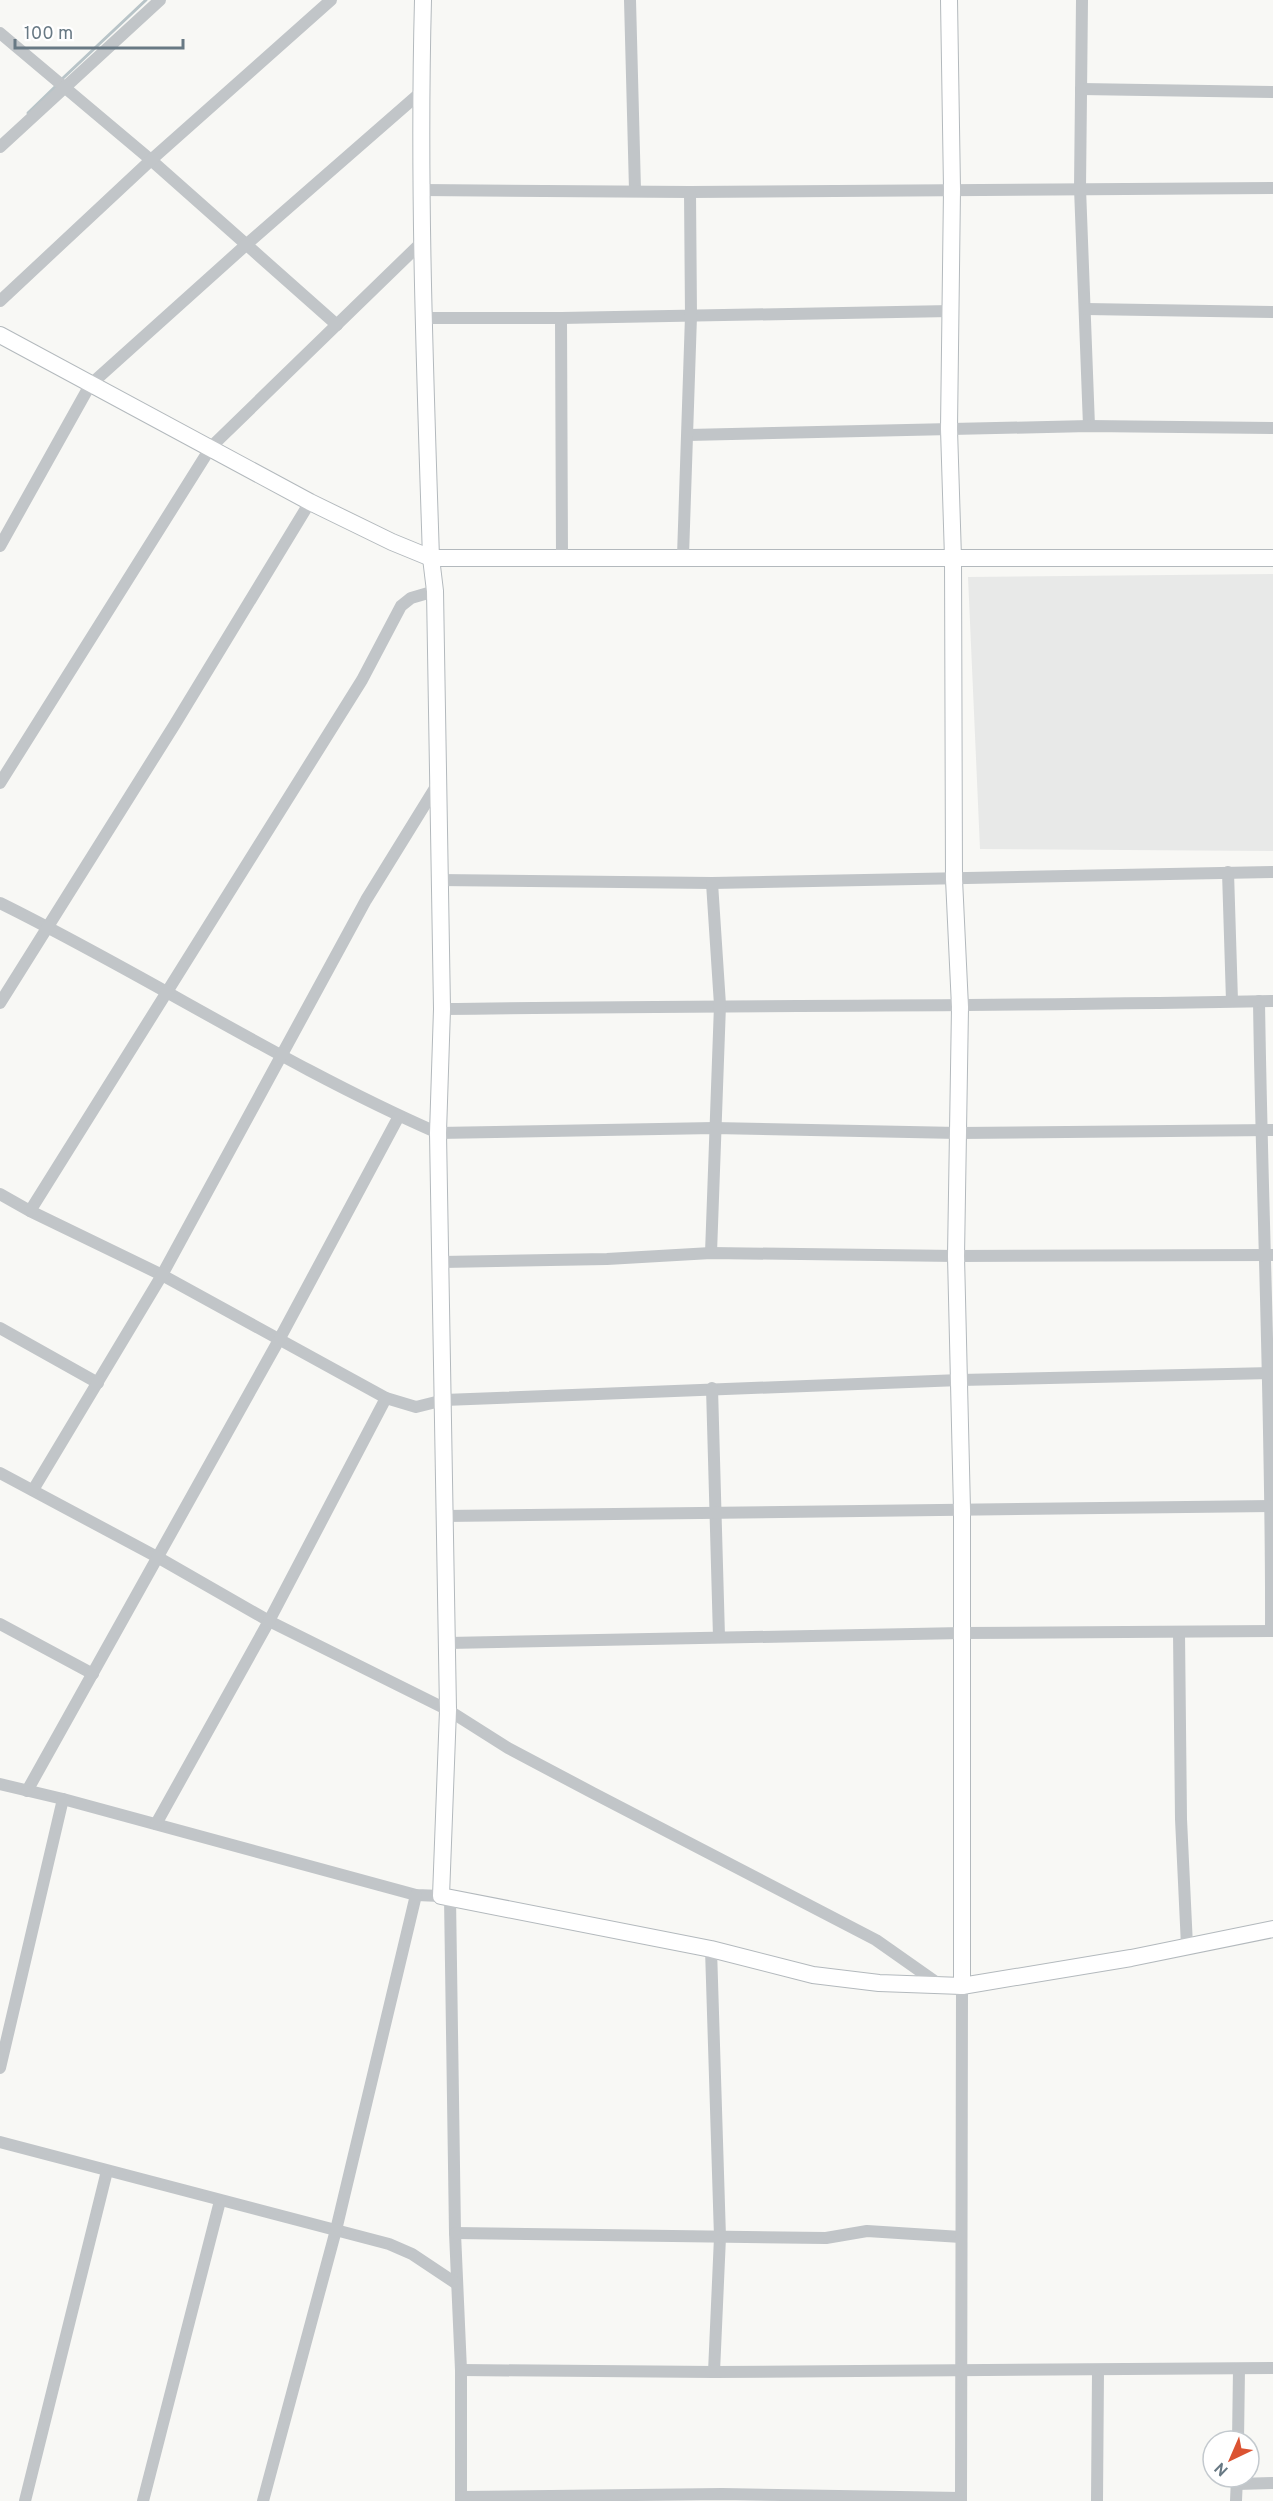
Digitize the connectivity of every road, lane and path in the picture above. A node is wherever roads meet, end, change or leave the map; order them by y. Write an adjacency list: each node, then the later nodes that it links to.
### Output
1 (160, 0): 8 (street)
2 (331, 0): 13 (street)
3 (423, 0): 11 (street)
4 (630, 0): 18 (street)
5 (949, 0): 16 (street)
6 (1082, 0): 9 (street)
7 (0, 33): 8 (street)
8 (64, 87): 12 (street); 13 (street)
9 (1082, 89): 10 (street); 14 (street)
10 (1273, 92)
11 (420, 93): 17 (street); 21 (street)
12 (0, 147)
13 (151, 160): 21 (street); 22 (street)
14 (1080, 188): 15 (street); 16 (street); 23 (street)
15 (1273, 188)
16 (952, 189): 19 (street); 24 (street)
17 (422, 190): 18 (street); 20 (street)
18 (635, 190): 19 (street)
19 (690, 192): 26 (street)
20 (422, 242): 27 (street); 29 (street)
21 (247, 243): 29 (street); 31 (street)
22 (0, 301)
23 (1086, 309): 25 (street); 32 (street)
24 (951, 311): 26 (street); 34 (street)
25 (1273, 312)
26 (691, 316): 28 (street); 35 (street)
27 (423, 318): 28 (street); 41 (street)
28 (561, 318): 40 (street)
29 (337, 325): 36 (street)
30 (0, 335): 31 (street)
31 (90, 385): 36 (street); 38 (street)
32 (1089, 426): 33 (street); 34 (street)
33 (1273, 428)
34 (949, 429): 35 (street); 42 (street)
35 (688, 435): 39 (street)
36 (211, 447): 37 (street); 45 (street)
37 (310, 502): 41 (street); 53 (street)
38 (0, 546)
39 (683, 556): 40 (street); 42 (street)
40 (562, 557): 41 (street)
41 (431, 558): 44 (street)
42 (953, 558): 43 (street); 49 (street)
43 (1273, 558)
44 (435, 591): 46 (street); 54 (street)
45 (0, 783)
46 (437, 785): 50 (street); 62 (street)
47 (1228, 872): 48 (street); 49 (street); 56 (street)
48 (1273, 872)
49 (954, 879): 51 (street); 60 (street)
50 (438, 880): 51 (street); 61 (street)
51 (712, 883): 59 (street)
52 (0, 903): 53 (street)
53 (47, 927): 54 (street); 58 (street)
54 (167, 993): 62 (street); 69 (street)
55 (1273, 1000): 57 (street)
56 (1232, 1001): 57 (street); 60 (street)
57 (1258, 1001): 65 (street)
58 (0, 1003)
59 (720, 1005): 60 (street); 61 (street); 64 (street)
60 (960, 1007): 67 (street)
61 (442, 1009): 66 (street)
62 (280, 1056): 63 (street); 74 (street)
63 (399, 1116): 66 (street); 76 (street)
64 (714, 1128): 66 (street); 67 (street); 70 (street)
65 (1267, 1130): 67 (street); 71 (street)
66 (438, 1133): 73 (street)
67 (958, 1133): 72 (street)
68 (0, 1194): 69 (street)
69 (30, 1211): 74 (street)
70 (711, 1253): 72 (street); 73 (street)
71 (1269, 1255): 72 (street); 77 (street)
72 (956, 1257): 78 (street)
73 (442, 1262): 82 (street)
74 (162, 1275): 76 (street); 79 (street)
75 (0, 1328): 79 (street)
76 (280, 1338): 81 (street); 89 (street)
77 (1270, 1373): 78 (street); 85 (street)
78 (960, 1380): 80 (street); 86 (street)
79 (98, 1383): 84 (street)
80 (712, 1388): 82 (street); 87 (street)
81 (386, 1398): 82 (street); 90 (street)
82 (444, 1400): 88 (street)
83 (0, 1473): 84 (street)
84 (33, 1490): 89 (street)
85 (1272, 1506): 86 (street); 92 (street)
86 (962, 1510): 87 (street); 93 (street)
87 (715, 1512): 88 (street); 95 (street)
88 (444, 1516): 96 (street)
89 (159, 1558): 90 (street); 97 (street)
90 (269, 1621): 98 (street); 102 (street)
91 (0, 1624): 97 (street)
92 (1272, 1631): 94 (street)
93 (962, 1633): 94 (street); 95 (street); 109 (street)
94 (1179, 1633): 106 (street)
95 (719, 1637): 96 (street)
96 (448, 1643): 98 (street)
97 (93, 1674): 100 (street)
98 (448, 1710): 104 (street); 108 (street)
99 (0, 1784): 100 (street)
100 (27, 1791): 101 (street)
101 (63, 1799): 102 (street); 110 (street)
102 (156, 1824): 103 (street)
103 (416, 1895): 104 (street); 114 (street)
104 (445, 1897): 107 (street); 115 (street)
105 (1273, 1929): 106 (street)
106 (1187, 1947): 109 (street)
107 (711, 1949): 108 (street); 116 (street)
108 (940, 1985): 109 (street)
109 (962, 1986): 117 (street)
110 (0, 2068)
111 (0, 2142): 112 (street)
112 (107, 2171): 113 (street); 128 (street)
113 (220, 2201): 114 (street); 129 (street)
114 (336, 2230): 118 (street); 130 (street)
115 (455, 2233): 116 (street); 118 (street)
116 (720, 2237): 117 (street); 124 (street)
117 (961, 2237): 119 (street)
118 (457, 2284): 122 (street)
119 (961, 2368): 123 (street); 124 (street); 127 (street)
120 (1273, 2368): 121 (street)
121 (1239, 2369): 123 (street); 125 (street)
122 (461, 2370): 124 (street); 126 (street)
123 (1098, 2371): 131 (street)
124 (714, 2372)
125 (1238, 2429)
126 (461, 2499): 127 (street)
127 (961, 2500)
128 (25, 2501)
129 (143, 2501)
130 (262, 2501)
131 (1097, 2501)

